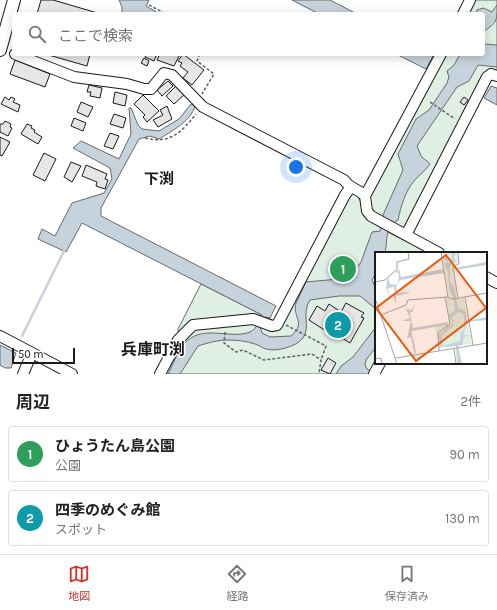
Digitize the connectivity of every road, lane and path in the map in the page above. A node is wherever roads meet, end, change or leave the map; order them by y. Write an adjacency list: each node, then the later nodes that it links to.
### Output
1 (14, 0): 6 (main road)
2 (470, 0): 5 (street)
3 (149, 5): 4 (path)
4 (162, 12)
5 (464, 12)
6 (0, 49): 7 (street)
7 (12, 53)
8 (19, 56): 13 (street)
9 (199, 56): 13 (path)
10 (440, 56): 17 (street)
11 (497, 76): 14 (street)
12 (430, 102): 14 (path)
13 (200, 104): 15 (path); 16 (street)
14 (463, 124): 18 (street)
15 (145, 138)
16 (350, 188): 17 (street); 29 (street)
17 (365, 196): 18 (street)
18 (406, 235): 19 (street)
19 (436, 252)
20 (487, 278): 21 (street)
21 (497, 283)
22 (294, 330): 26 (path)
23 (225, 331): 26 (path)
24 (0, 336): 25 (street)
25 (32, 353): 27 (street); 28 (street)
26 (321, 360): 30 (path)
27 (23, 374)
28 (72, 374)
29 (160, 374)
30 (319, 374)

